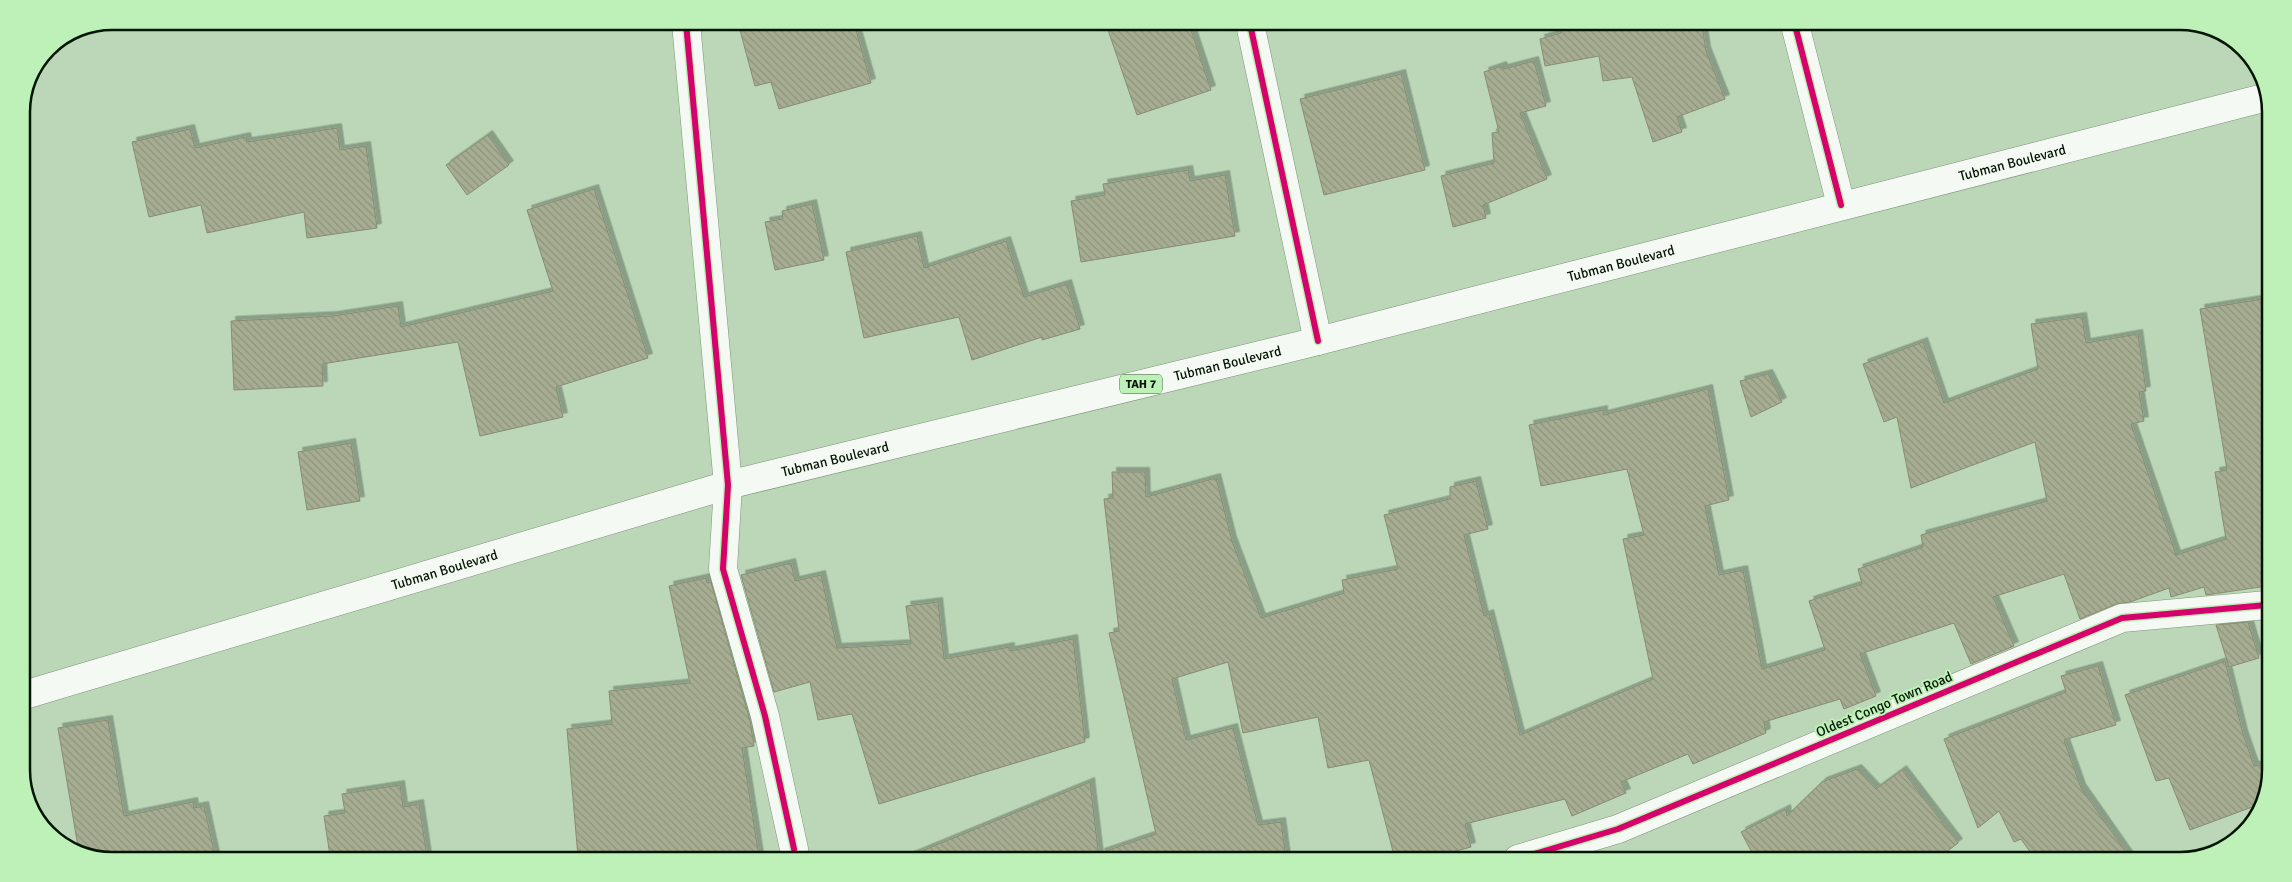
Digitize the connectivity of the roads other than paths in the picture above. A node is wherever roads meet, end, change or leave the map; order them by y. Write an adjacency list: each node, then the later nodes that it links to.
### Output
1 (687, 30): 7 (main road)
2 (1251, 30): 6 (main road)
3 (1797, 30): 5 (main road)
4 (2260, 99): 5 (main road, Tubman Boulevard / TAH 7)
5 (1841, 205): 6 (main road, Tubman Boulevard / TAH 7)
6 (1318, 341): 7 (main road, Tubman Boulevard / TAH 7)
7 (728, 485): 9 (main road, Tubman Boulevard / TAH 7); 10 (main road)
8 (2262, 605): 11 (main road, Oldest Congo Town Road)
9 (30, 694)
10 (794, 849)
11 (1541, 852)

